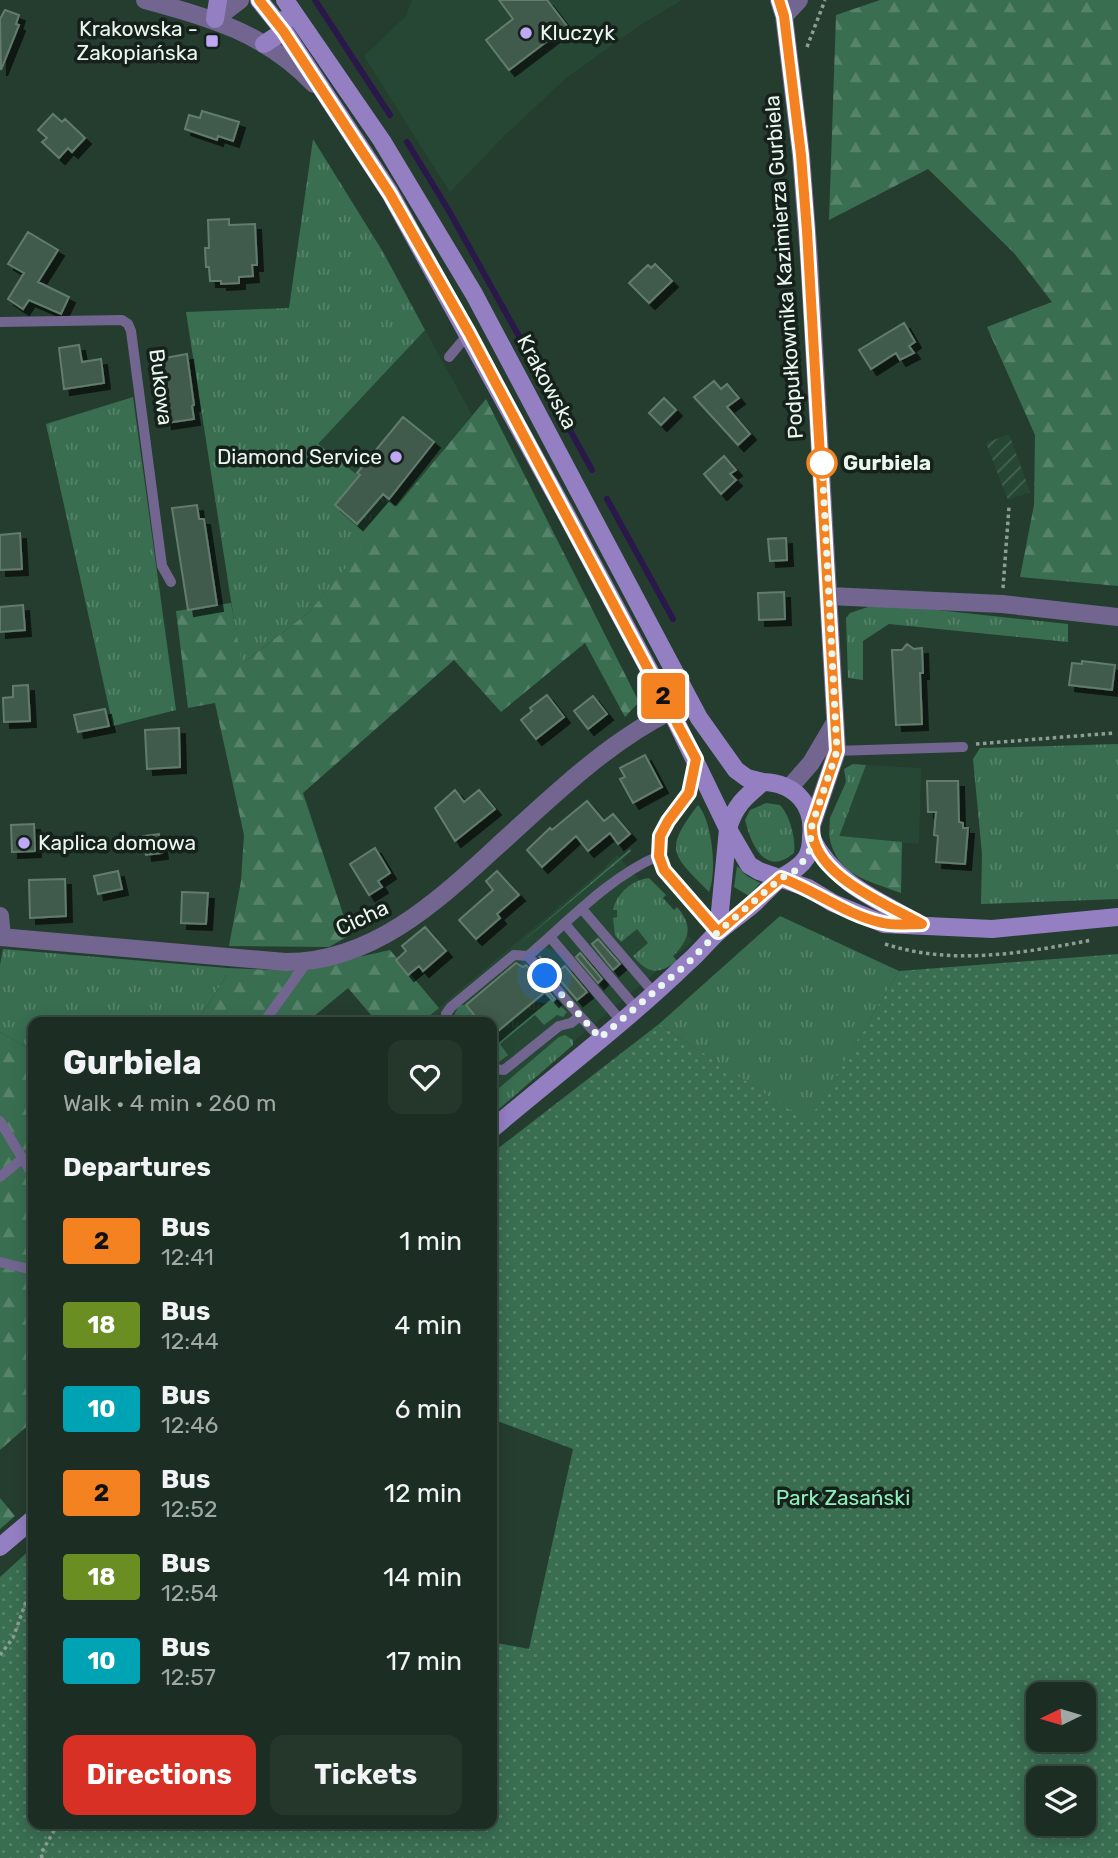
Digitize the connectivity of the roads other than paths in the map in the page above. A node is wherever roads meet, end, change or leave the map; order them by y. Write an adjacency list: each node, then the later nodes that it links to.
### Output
1 (145, 0): 9 (street)
2 (218, 0): 9 (main road)
3 (240, 0): 9 (street)
4 (259, 0): 10 (main road)
5 (278, 0): 10 (main road)
6 (285, 0): 23 (main road, Krakowska)
7 (799, 0): 8 (street)
8 (782, 8): 17 (street, Podpułkownika Kazimierza Gurbiela)
9 (215, 19): 11 (street)
10 (284, 32): 11 (main road); 12 (main road)
11 (264, 44): 12 (street)
12 (323, 94): 14 (main road)
13 (0, 322): 16 (lane, Bukowa)
14 (469, 333): 15 (lane); 19 (main road)
15 (449, 357)
16 (171, 582)
17 (829, 596): 18 (street); 21 (street, Podpułkownika Kazimierza Gurbiela)
18 (1118, 617)
19 (671, 711): 22 (main road); 38 (street, Cicha)
20 (963, 747): 21 (lane)
21 (828, 751): 24 (street); 26 (street, Podpułkownika Kazimierza Gurbiela)
22 (696, 759): 25 (main road); 27 (lane)
23 (763, 782): 24 (main road); 25 (main road)
24 (790, 787): 26 (main road)
25 (728, 829): 28 (main road); 34 (main road)
26 (812, 831): 28 (main road); 33 (main road)
27 (659, 856): 29 (lane); 34 (lane)
28 (781, 878): 33 (main road); 34 (main road)
29 (582, 909): 32 (lane); 39 (lane)
30 (0, 916): 35 (street)
31 (1118, 917): 33 (main road)
32 (565, 924): 36 (lane); 40 (lane)
33 (922, 924)
34 (718, 932): 39 (main road)
35 (1, 936): 38 (street, Cicha)
36 (550, 937): 37 (lane); 44 (lane)
37 (528, 956): 41 (lane); 43 (lane)
38 (307, 962): 42 (lane)
39 (654, 993): 40 (main road)
40 (636, 1008): 44 (main road)
41 (580, 1016): 45 (lane); 46 (lane)
42 (268, 1017)
43 (446, 1017)
44 (621, 1021): 45 (main road)
45 (600, 1038): 48 (main road)
46 (497, 1069)
47 (0, 1121): 49 (lane)
48 (497, 1125)
49 (23, 1158): 50 (lane); 51 (lane)
50 (28, 1167)
51 (0, 1177)
52 (0, 1262): 53 (lane)
53 (28, 1269)
54 (28, 1522): 55 (main road)
55 (0, 1547)

